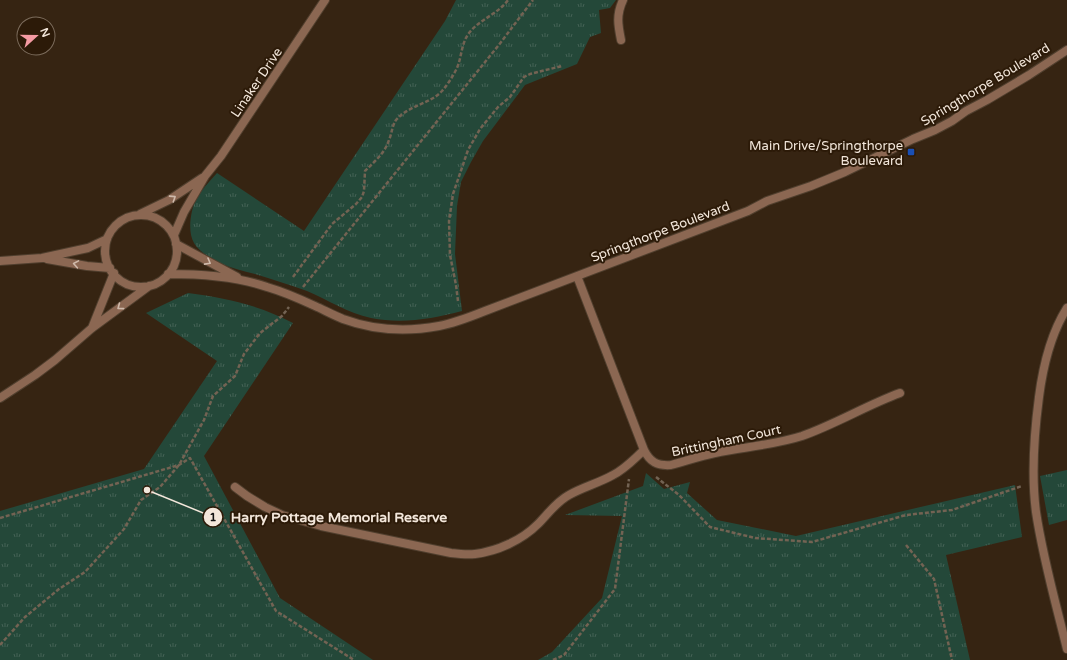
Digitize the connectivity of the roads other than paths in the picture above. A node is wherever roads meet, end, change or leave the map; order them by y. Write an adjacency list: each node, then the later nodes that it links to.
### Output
1 (326, 0): 5 (street, Linaker Drive)
2 (623, 0): 3 (street)
3 (621, 40)
4 (1067, 50): 14 (street, Springthorpe Boulevard)
5 (205, 176): 6 (street, Linaker Drive, one-way to 5); 7 (street, Linaker Drive)
6 (138, 215): 7 (street); 8 (street)
7 (174, 235): 9 (street)
8 (107, 239): 10 (street); 12 (street)
9 (176, 244): 13 (street); 15 (street, Springthorpe Boulevard, one-way to 15)
10 (42, 258): 11 (street); 12 (street, one-way to 10)
11 (0, 260)
12 (112, 271): 16 (street); 18 (street)
13 (168, 274): 15 (street, Springthorpe Boulevard); 16 (street)
14 (577, 276): 15 (street, Springthorpe Boulevard); 21 (street, Brittingham Court)
15 (240, 280)
16 (149, 286): 18 (street, one-way to 18)
17 (1067, 308): 23 (street)
18 (92, 328): 20 (street)
19 (900, 392): 21 (street, Brittingham Court)
20 (0, 398)
21 (644, 450): 22 (street)
22 (235, 487)
23 (1067, 649)

